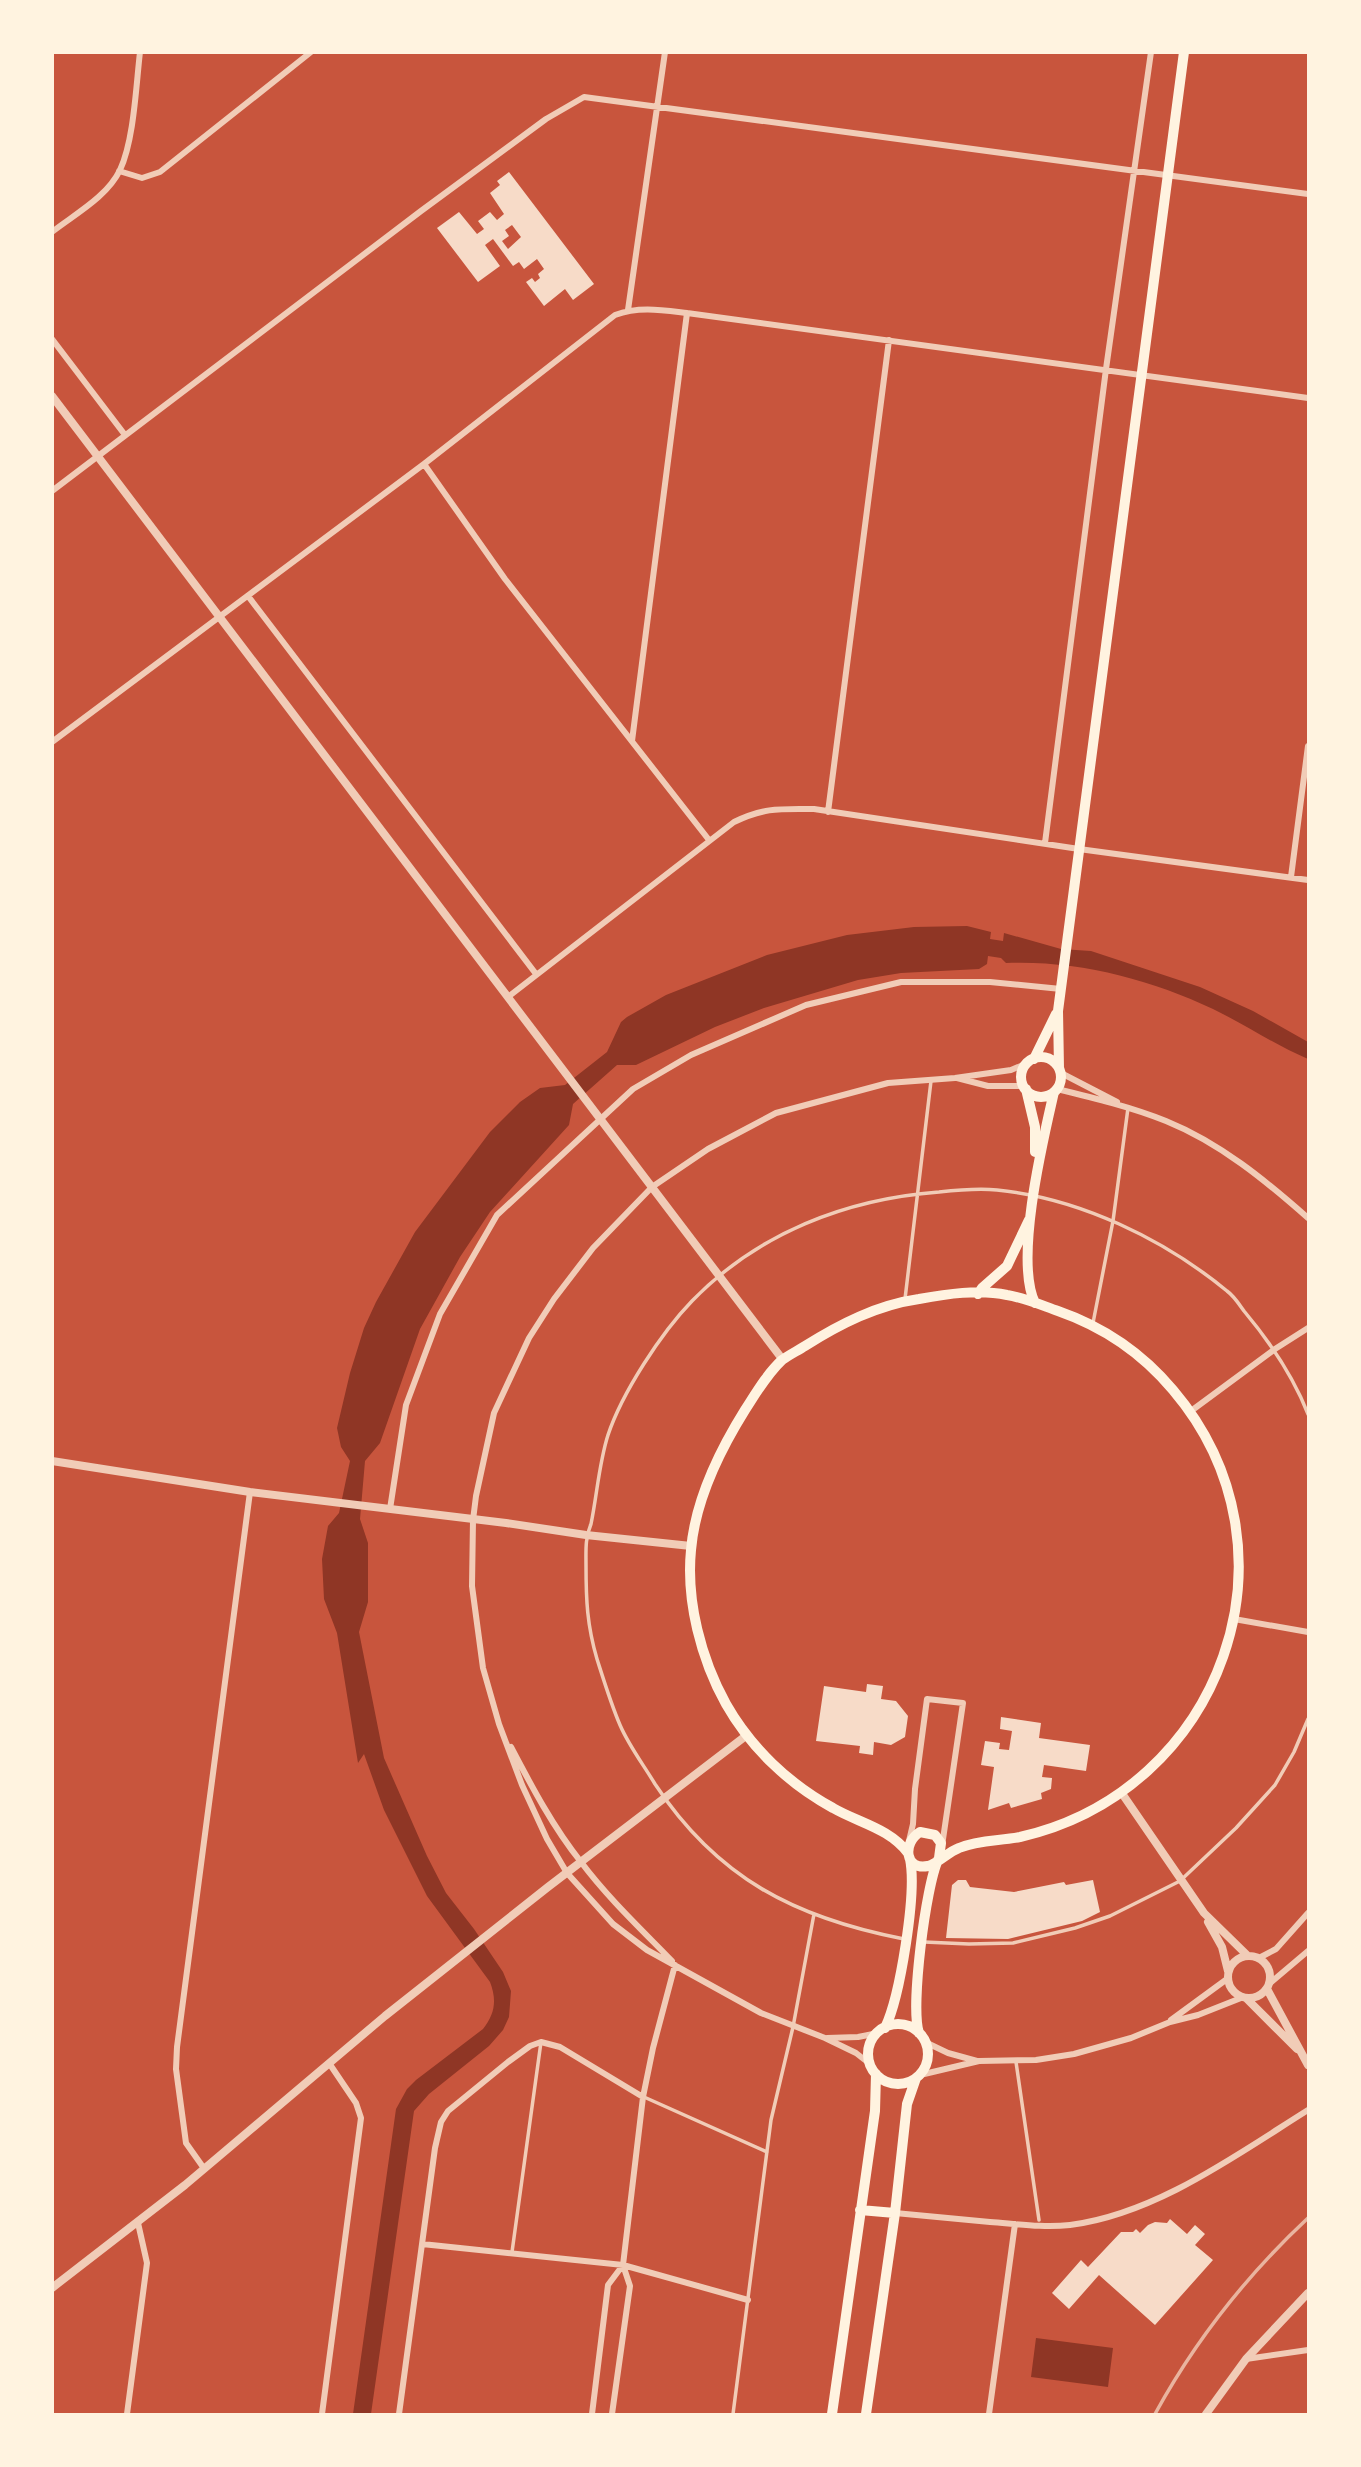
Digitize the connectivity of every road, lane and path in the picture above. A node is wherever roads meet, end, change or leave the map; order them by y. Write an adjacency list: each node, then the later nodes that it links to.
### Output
1 (141, 52): 8 (street)
2 (311, 52): 8 (street)
3 (665, 52): 6 (street)
4 (1151, 52): 7 (street)
5 (1184, 52): 9 (main road)
6 (659, 106): 7 (street); 12 (street); 20 (street)
7 (1133, 170): 9 (street); 16 (street)
8 (119, 172): 11 (street)
9 (1167, 176): 10 (street); 17 (main road)
10 (1308, 194)
11 (52, 232)
12 (628, 310): 13 (street); 22 (street)
13 (687, 313): 15 (street); 26 (street)
14 (52, 339): 20 (street)
15 (889, 340): 16 (street); 29 (street)
16 (1106, 369): 17 (street); 31 (street)
17 (1142, 375): 19 (street); 32 (main road)
18 (52, 396): 21 (street)
19 (1308, 398)
20 (125, 435): 21 (street)
21 (98, 456): 23 (street); 25 (street)
22 (424, 464): 24 (street); 26 (street)
23 (52, 491)
24 (248, 596): 25 (street); 35 (street)
25 (220, 617): 27 (street); 37 (street)
26 (632, 741): 30 (street)
27 (52, 742)
28 (1308, 746): 33 (street)
29 (828, 813): 30 (street); 31 (street)
30 (709, 840): 35 (street)
31 (1045, 843): 32 (street)
32 (1079, 849): 33 (street); 36 (main road)
33 (1290, 877): 34 (street)
34 (1308, 880)
35 (536, 974): 37 (street)
36 (1061, 989): 38 (main road); 46 (street)
37 (508, 997): 46 (street)
38 (1058, 1011): 39 (main road); 40 (main road)
39 (1031, 1061): 40 (main road); 41 (street); 43 (main road)
40 (1060, 1071): 44 (main road); 45 (street)
41 (955, 1078): 42 (street); 43 (street)
42 (931, 1079): 47 (street); 48 (lane)
43 (1025, 1088): 44 (main road); 49 (main road)
44 (1056, 1090): 45 (street); 49 (main road)
45 (1128, 1108): 51 (street); 52 (lane)
46 (600, 1119): 47 (street); 65 (street)
47 (652, 1187): 53 (street); 66 (street)
48 (916, 1194): 49 (lane); 53 (lane); 55 (lane)
49 (1034, 1194): 50 (main road); 52 (lane)
50 (1032, 1213): 54 (main road); 56 (main road)
51 (1308, 1218)
52 (1113, 1221): 57 (lane); 59 (lane)
53 (719, 1276): 60 (street); 67 (lane)
54 (978, 1294): 55 (main road); 56 (main road)
55 (905, 1301): 60 (main road)
56 (1035, 1303): 57 (main road)
57 (1092, 1325): 61 (main road)
58 (1308, 1328): 59 (street)
59 (1275, 1349): 61 (street); 62 (lane)
60 (782, 1360): 68 (main road)
61 (1191, 1411): 69 (main road)
62 (1308, 1414)
63 (52, 1461): 64 (street)
64 (250, 1492): 65 (street); 110 (street)
65 (390, 1509): 66 (street)
66 (473, 1520): 67 (street); 72 (street)
67 (586, 1535): 68 (street); 75 (lane)
68 (691, 1546): 73 (main road)
69 (1234, 1619): 70 (street); 74 (main road)
70 (1308, 1632)
71 (1308, 1719): 80 (lane)
72 (499, 1724): 78 (street); 79 (street)
73 (747, 1735): 75 (street); 76 (main road)
74 (1121, 1792): 77 (main road); 80 (street)
75 (665, 1799): 78 (street); 83 (lane)
76 (909, 1851): 77 (main road); 77 (main road); 77 (street); 84 (main road)
77 (940, 1855): 85 (main road)
78 (581, 1863): 79 (street); 89 (street)
79 (567, 1873): 89 (street); 102 (street)
80 (1180, 1881): 81 (street); 85 (lane)
81 (1204, 1913): 87 (street); 90 (street)
82 (1308, 1913): 88 (street)
83 (814, 1914): 84 (lane); 94 (lane)
84 (905, 1939): 85 (main road); 95 (main road)
85 (923, 1942): 97 (main road)
86 (1308, 1951): 91 (street)
87 (1248, 1956): 88 (street); 90 (street)
88 (1259, 1958): 91 (street)
89 (675, 1965): 94 (street); 107 (street)
90 (1228, 1975): 92 (street); 93 (street)
91 (1268, 1987): 92 (street); 99 (street)
92 (1244, 1998): 93 (street); 99 (street)
93 (1170, 2022): 101 (street)
94 (793, 2027): 96 (street); 109 (lane)
95 (881, 2030): 96 (street); 97 (main road); 103 (main road)
96 (825, 2038): 103 (street)
97 (922, 2038): 100 (street); 106 (main road)
98 (541, 2042): 107 (street); 116 (street); 117 (lane)
99 (1301, 2054): 104 (street)
100 (979, 2062): 101 (street); 106 (street)
101 (1016, 2062): 113 (lane)
102 (329, 2063): 110 (street); 125 (street)
103 (870, 2064): 105 (main road)
104 (1308, 2065)
105 (876, 2074): 106 (main road); 111 (main road)
106 (918, 2077): 112 (main road)
107 (643, 2097): 109 (lane); 118 (street)
108 (1308, 2110): 115 (street)
109 (767, 2151): 121 (lane)
110 (204, 2167): 114 (street)
111 (860, 2210): 112 (main road); 130 (main road)
112 (895, 2213): 115 (street); 131 (main road)
113 (1039, 2220)
114 (138, 2223): 119 (street); 124 (street)
115 (1015, 2224): 132 (street)
116 (422, 2244): 117 (street); 126 (street)
117 (512, 2252): 118 (street)
118 (622, 2265): 121 (street); 127 (street); 128 (street)
119 (52, 2288)
120 (1308, 2293): 123 (street)
121 (748, 2300): 129 (lane)
122 (1308, 2350): 123 (street)
123 (1246, 2359): 133 (street)
124 (127, 2414)
125 (322, 2414)
126 (399, 2414)
127 (592, 2414)
128 (612, 2414)
129 (733, 2414)
130 (832, 2414)
131 (866, 2414)
132 (989, 2414)
133 (1206, 2414)

